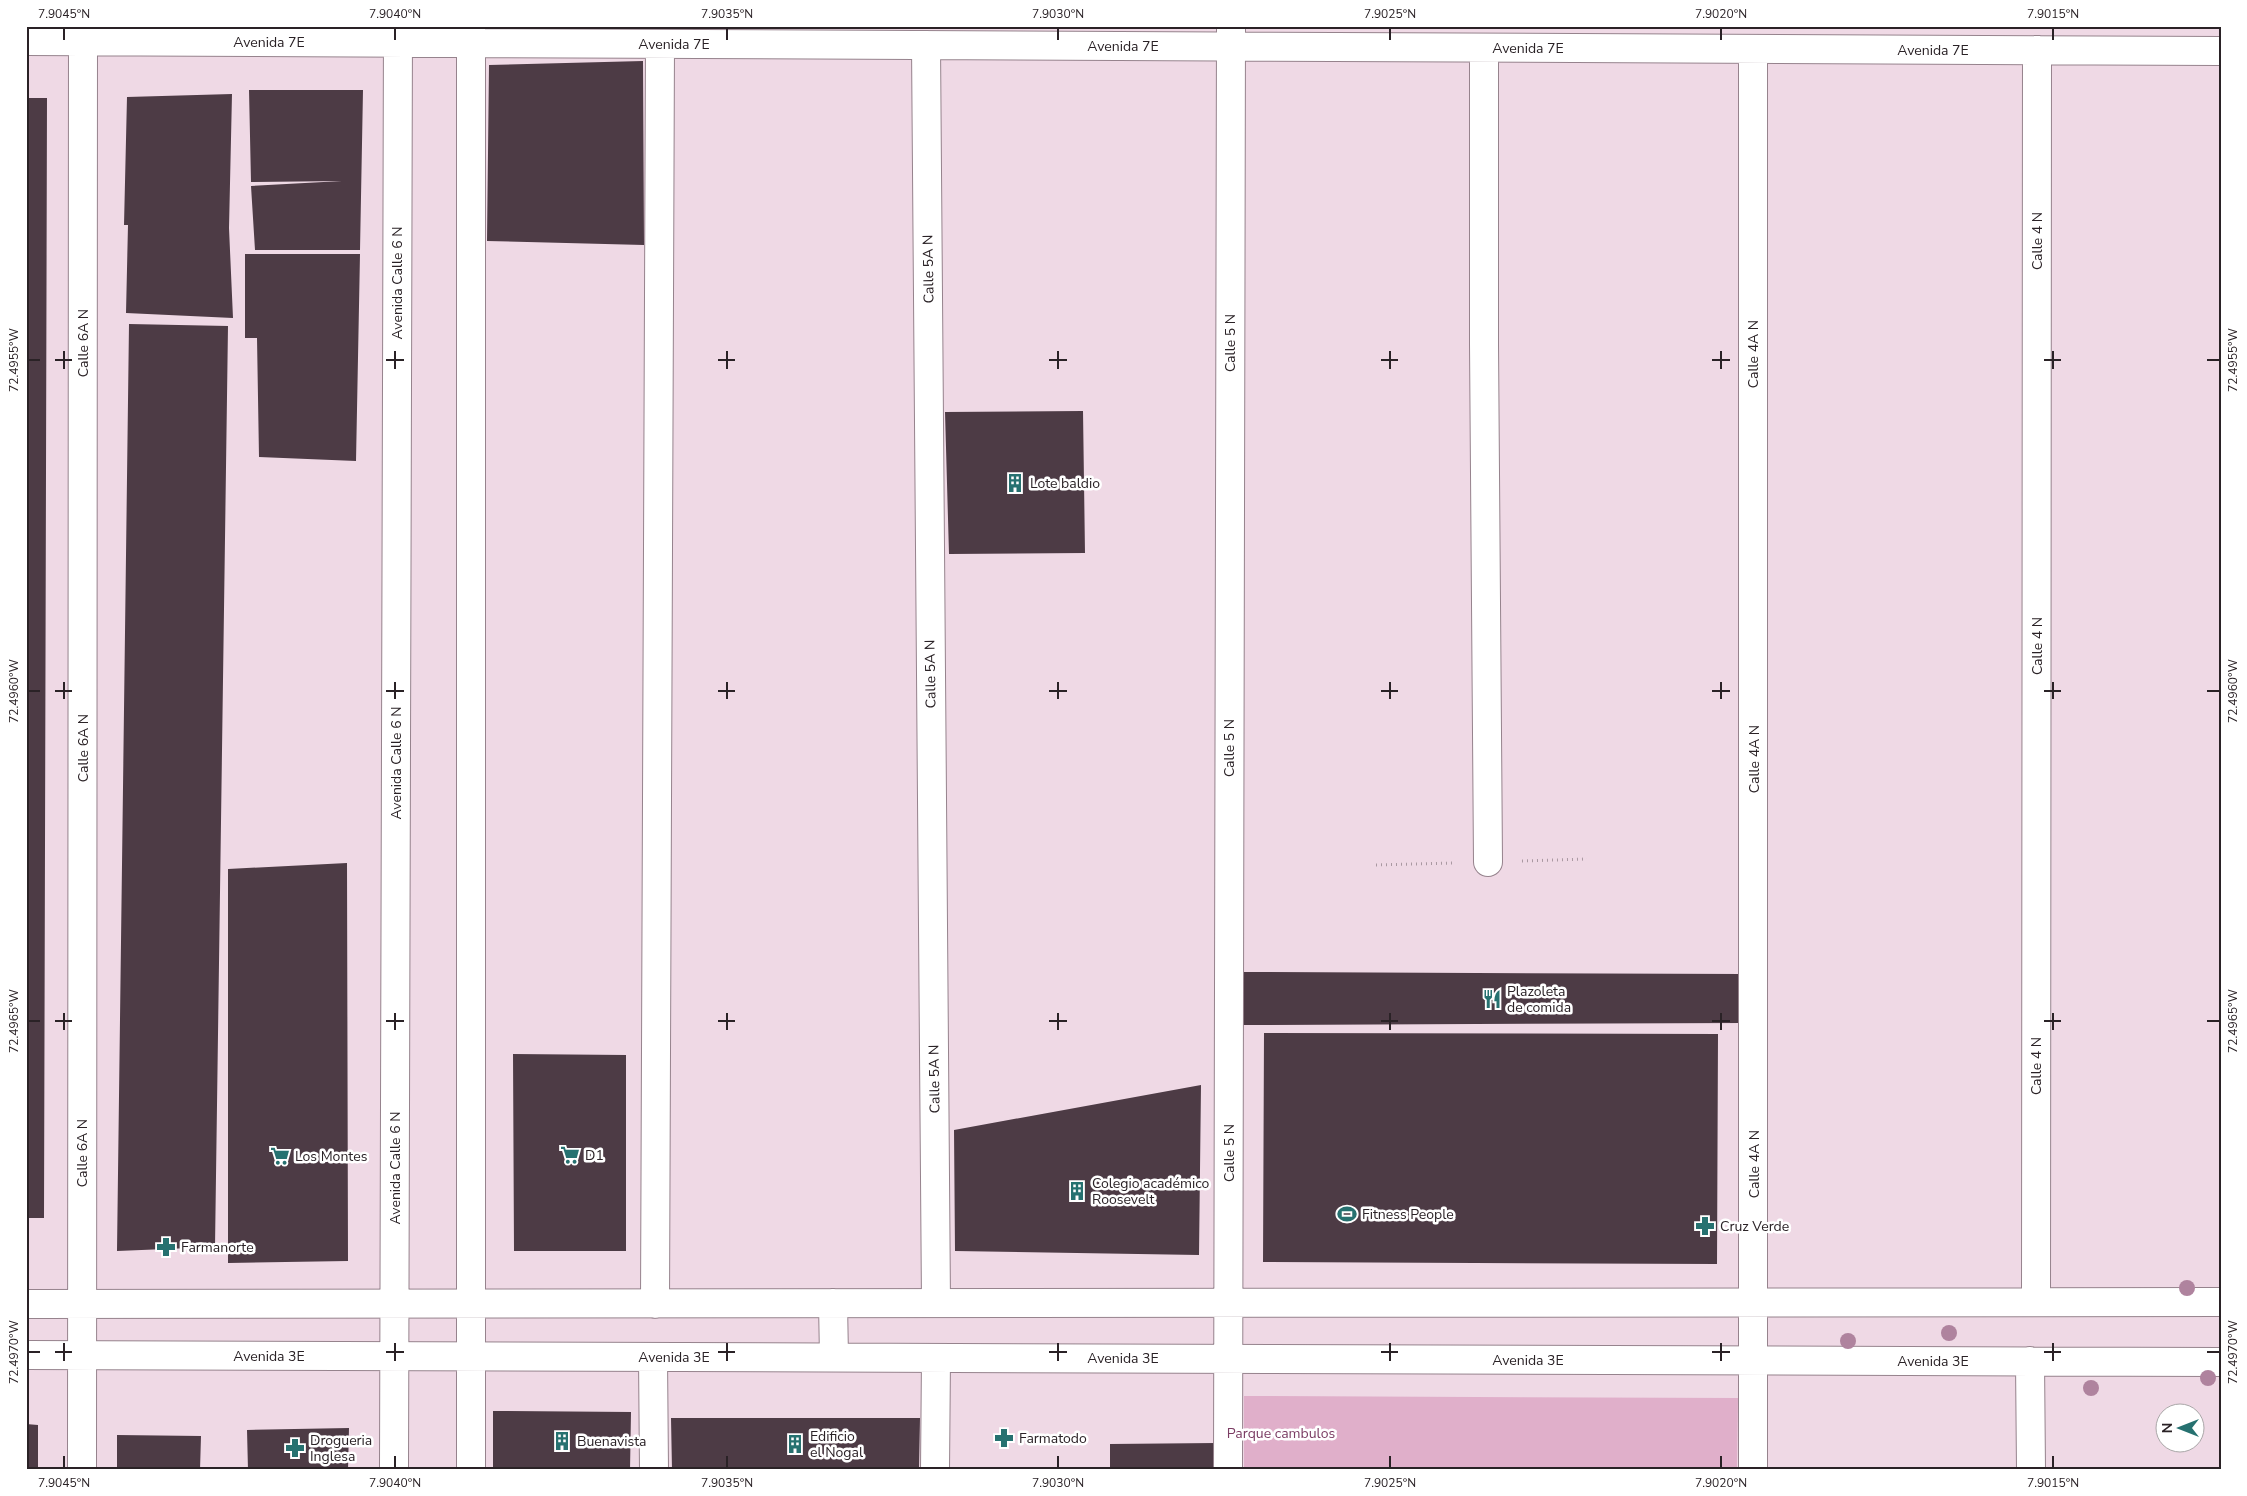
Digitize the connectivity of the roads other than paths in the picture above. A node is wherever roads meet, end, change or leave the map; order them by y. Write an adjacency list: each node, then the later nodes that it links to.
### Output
1 (84, 34): 2 (street, Avenida 7E); 7 (street, Avenida 7E); 21 (street, Calle 6A N)
2 (398, 35): 3 (street, Avenida 7E); 22 (street, Avenida Calle 6 N)
3 (471, 35): 8 (street, Avenida 7E); 23 (street)
4 (874, 36): 8 (street, Avenida 7E); 9 (street, Avenida 7E)
5 (1230, 36): 9 (street, Avenida 7E); 10 (street, Avenida 7E); 25 (street, Calle 5 N)
6 (1575, 37): 10 (street, Avenida 7E); 11 (street, Avenida 7E)
7 (26, 41)
8 (660, 44): 24 (street)
9 (926, 45): 19 (street, Calle 5A N)
10 (1484, 48): 14 (street)
11 (1753, 49): 12 (street, Avenida 7E); 15 (street, Calle 4A N)
12 (2037, 50): 13 (street, Avenida 7E); 16 (street, Calle 4 N)
13 (2221, 51)
14 (1488, 862)
15 (1754, 1302): 16 (street); 25 (street); 34 (street, Calle 4A N)
16 (2036, 1302): 17 (street)
17 (2221, 1302)
18 (833, 1303): 19 (street); 24 (street); 31 (street)
19 (936, 1303): 25 (street)
20 (26, 1304): 21 (street)
21 (82, 1304): 22 (street); 27 (street, Calle 6A N)
22 (394, 1304): 23 (street); 28 (street, Avenida Calle 6 N)
23 (471, 1304): 24 (street); 29 (street)
24 (655, 1304)
25 (1228, 1304): 33 (street, Calle 5 N)
26 (26, 1355): 27 (street, Avenida 3E)
27 (82, 1355): 28 (street, Avenida 3E); 37 (street, Calle 6A N)
28 (394, 1356): 29 (street, Avenida 3E); 38 (street, Avenida Calle 6 N)
29 (471, 1356): 30 (street, Avenida 3E); 39 (street)
30 (653, 1357): 31 (street, Avenida 3E); 40 (street)
31 (834, 1357): 32 (street, Avenida 3E)
32 (936, 1358): 33 (street, Avenida 3E); 41 (street)
33 (1229, 1358): 34 (street, Avenida 3E); 42 (street, Calle 5 N)
34 (1754, 1360): 35 (street, Avenida 3E); 43 (street, Calle 4A N)
35 (2030, 1361): 36 (street, Avenida 3E); 44 (street)
36 (2221, 1362)
37 (82, 1470)
38 (394, 1470)
39 (471, 1470)
40 (654, 1470)
41 (935, 1470)
42 (1228, 1470)
43 (1753, 1470)
44 (2031, 1470)

